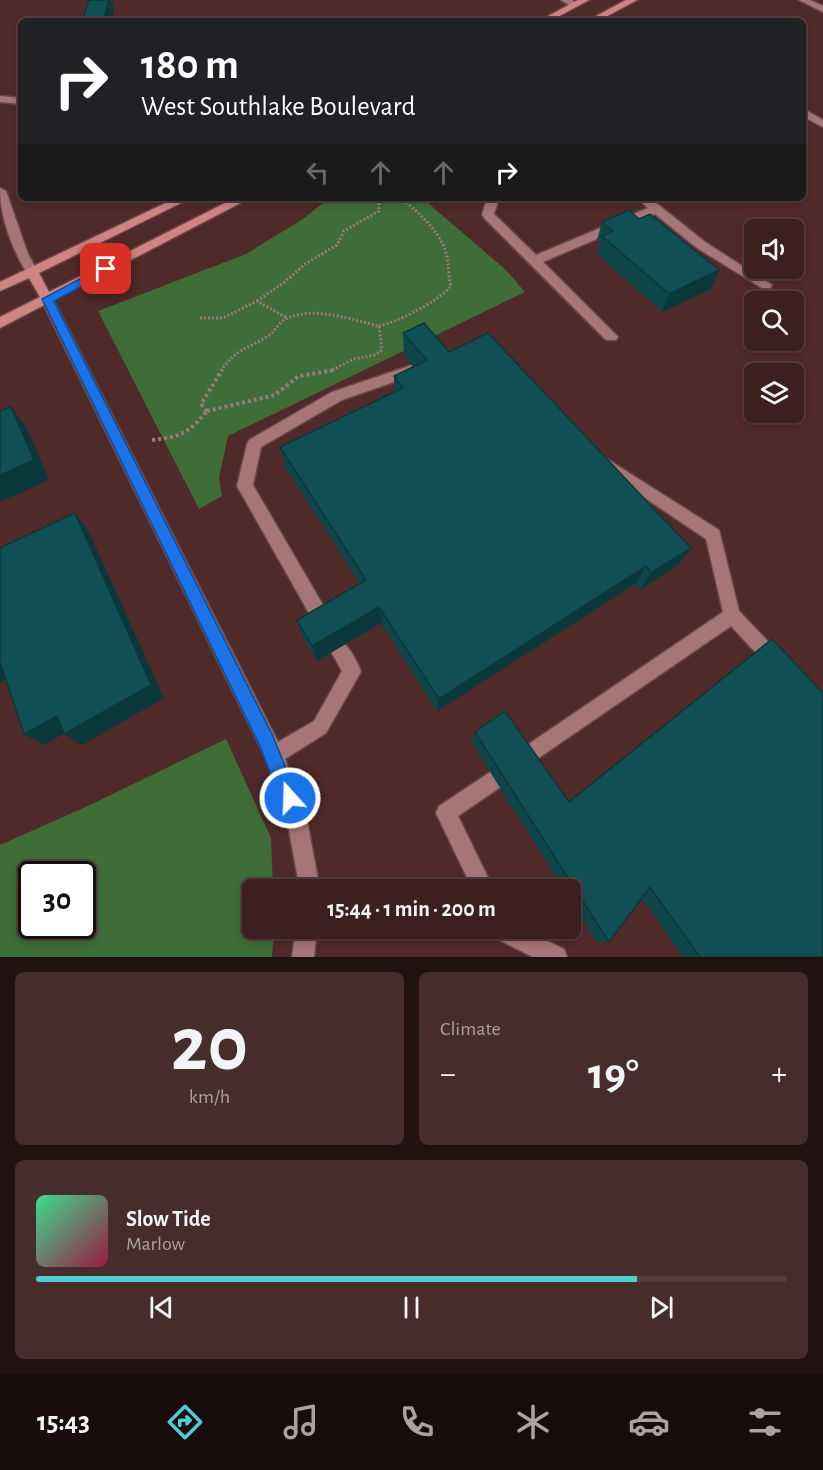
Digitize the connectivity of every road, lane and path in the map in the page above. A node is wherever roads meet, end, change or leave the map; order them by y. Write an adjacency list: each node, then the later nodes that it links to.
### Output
1 (565, 0): 5 (street)
2 (586, 0): 5 (main road); 7 (main road)
3 (633, 0): 9 (main road)
4 (803, 0): 6 (street)
5 (575, 5): 8 (main road)
6 (823, 9)
7 (577, 17)
8 (549, 18)
9 (602, 18)
10 (0, 99): 11 (street)
11 (18, 101)
12 (806, 113): 13 (street)
13 (823, 124)
14 (0, 191): 23 (street)
15 (179, 201): 23 (main road)
16 (238, 201): 26 (main road)
17 (379, 201): 27 (path)
18 (404, 201): 31 (path)
19 (492, 201): 22 (street)
20 (647, 201): 21 (street)
21 (656, 209): 22 (street); 24 (street)
22 (534, 261): 32 (street)
23 (32, 272): 25 (main road); 26 (main road)
24 (766, 285)
25 (0, 287)
26 (47, 299): 30 (main road); 41 (street)
27 (257, 301): 28 (path); 29 (path)
28 (200, 318)
29 (287, 318): 31 (path); 34 (path)
30 (0, 323)
31 (379, 326): 34 (path)
32 (611, 337)
33 (415, 369): 38 (street)
34 (207, 411): 35 (path)
35 (152, 440)
36 (595, 454): 37 (street)
37 (732, 615): 40 (street); 42 (street)
38 (324, 623)
39 (339, 648): 41 (street)
40 (785, 672)
41 (274, 755): 44 (street)
42 (524, 759)
43 (495, 779): 45 (street)
44 (308, 879)
45 (479, 879)
46 (305, 939): 48 (street)
47 (518, 939): 49 (street)
48 (303, 957)
49 (556, 957)

